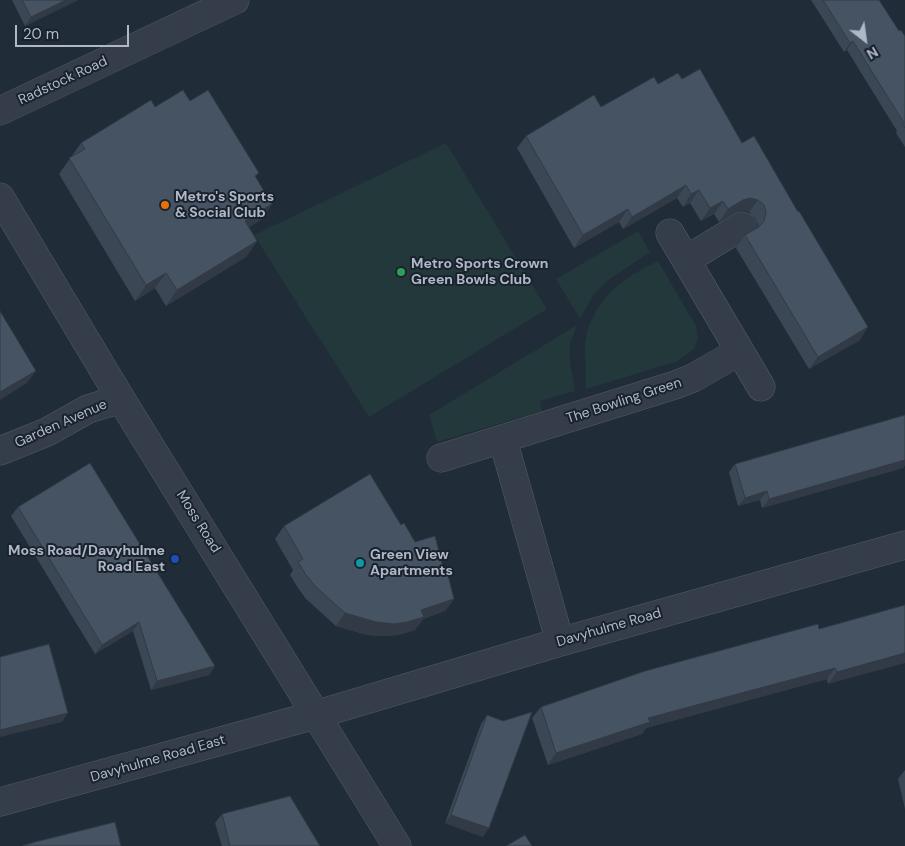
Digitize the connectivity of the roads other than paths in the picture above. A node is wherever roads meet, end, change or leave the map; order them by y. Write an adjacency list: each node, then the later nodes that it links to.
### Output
1 (235, 0): 2 (street, Radstock Road)
2 (0, 111)
3 (0, 197): 9 (street, Moss Road)
4 (742, 226): 6 (street)
5 (670, 233): 6 (street)
6 (686, 260): 7 (street)
7 (740, 351): 8 (street); 10 (street, The Bowling Green)
8 (761, 387)
9 (121, 399): 11 (street, Garden Avenue); 15 (street, Moss Road)
10 (503, 440): 12 (street, The Bowling Green); 14 (street)
11 (0, 451)
12 (441, 458)
13 (905, 546): 14 (street, Davyhulme Road)
14 (560, 642): 15 (street, Davyhulme Road)
15 (315, 715): 16 (street, Davyhulme Road East); 17 (street, Moss Road)
16 (0, 802)
17 (397, 846)

